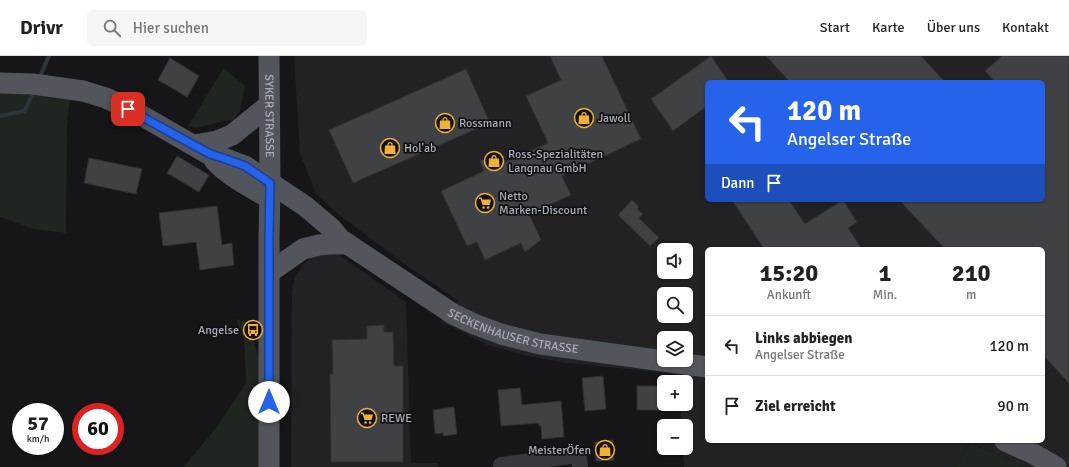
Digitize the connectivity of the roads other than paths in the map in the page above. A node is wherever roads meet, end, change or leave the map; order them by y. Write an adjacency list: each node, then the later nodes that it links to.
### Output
1 (269, 56): 3 (main road, SYKER STRASSE)
2 (0, 83): 4 (main road, SECKENHAUSER STRASSE)
3 (269, 104): 4 (main road); 5 (main road, SYKER STRASSE)
4 (202, 150): 5 (main road, SECKENHAUSER STRASSE)
5 (270, 191): 6 (main road, SECKENHAUSER STRASSE); 7 (main road, SYKER STRASSE)
6 (344, 242): 7 (main road); 8 (main road, SECKENHAUSER STRASSE)
7 (270, 272): 11 (main road, SYKER STRASSE)
8 (705, 367)
9 (1010, 443): 13 (main road)
10 (501, 466): 12 (street)
11 (270, 467)
12 (580, 467)
13 (1056, 467)

